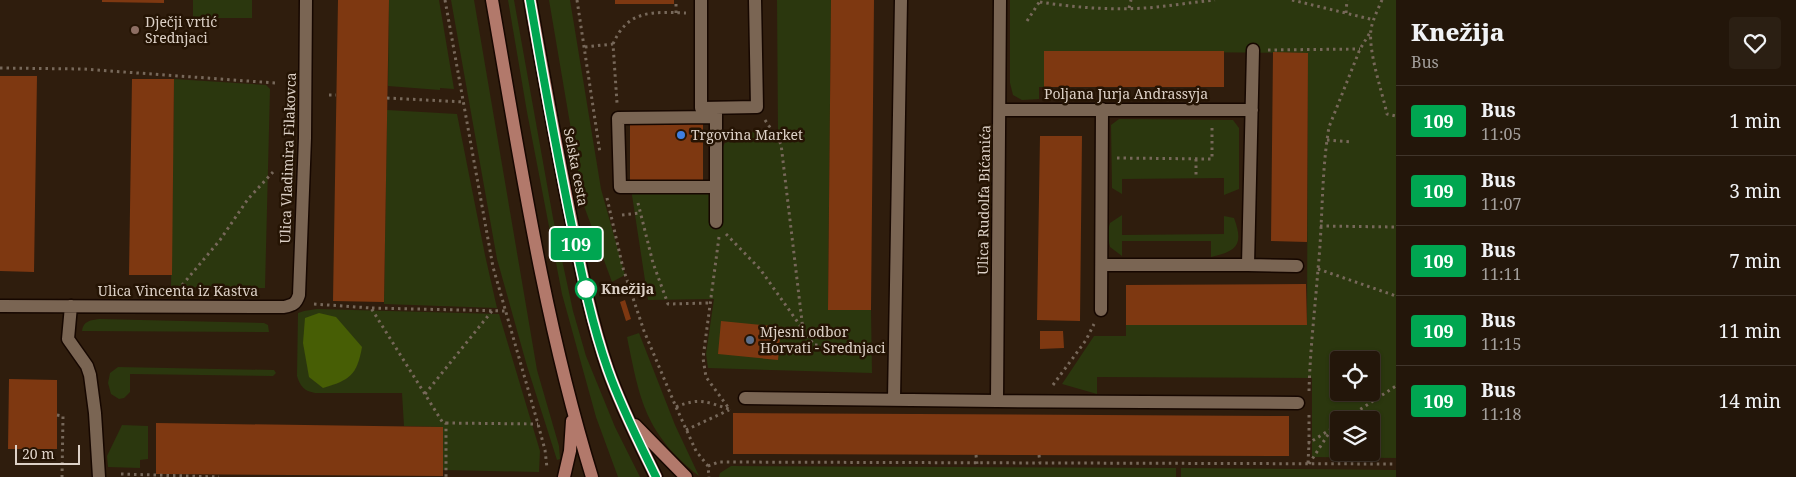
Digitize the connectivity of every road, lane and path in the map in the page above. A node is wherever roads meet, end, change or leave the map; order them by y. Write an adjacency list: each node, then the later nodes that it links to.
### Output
1 (306, 0): 67 (street, Ulica Vladimira Filakovca)
2 (445, 0): 33 (path)
3 (492, 0): 85 (main road)
4 (530, 0): 87 (main road, Selska cesta)
5 (577, 0): 25 (path)
6 (676, 0): 18 (path)
7 (701, 0): 20 (street)
8 (755, 0): 34 (street)
9 (901, 0): 79 (street)
10 (1000, 0): 37 (street, Ulica Rudolfa Bićanića)
11 (1131, 0): 17 (path)
12 (1215, 0): 17 (path)
13 (1292, 0): 19 (path)
14 (1346, 0): 19 (path)
15 (1382, 0): 21 (path)
16 (1040, 1): 17 (path); 22 (path)
17 (1129, 8)
18 (676, 13): 20 (path); 24 (path)
19 (1346, 13): 21 (path)
20 (701, 14): 39 (street)
21 (1374, 20): 23 (path)
22 (1027, 21)
23 (1371, 31): 26 (path); 40 (path)
24 (613, 44): 25 (path); 41 (path)
25 (585, 47): 46 (path)
26 (1360, 49): 27 (path); 42 (path)
27 (1257, 50): 38 (street)
28 (0, 68): 29 (path)
29 (275, 83)
30 (329, 95): 31 (path)
31 (336, 95)
32 (387, 98): 33 (path)
33 (464, 102): 71 (path)
34 (757, 107): 39 (street); 72 (path)
35 (1211, 108): 36 (street, Poljana Jurja Andrassyja); 38 (street, Poljana Jurja Andrassyja); 45 (path)
36 (1102, 109): 37 (street, Poljana Jurja Andrassyja); 44 (street)
37 (1000, 110): 80 (street, Ulica Rudolfa Bićanića)
38 (1252, 110): 58 (street)
39 (716, 112): 41 (street); 50 (street)
40 (1396, 116)
41 (618, 118): 49 (street)
42 (1327, 140): 43 (path); 55 (path)
43 (1352, 142)
44 (1102, 158): 45 (path); 57 (street)
45 (1196, 159): 48 (path)
46 (601, 161)
47 (273, 172): 61 (path)
48 (1196, 178)
49 (635, 187): 50 (street); 52 (path)
50 (715, 187): 54 (street)
51 (605, 189): 82 (path)
52 (640, 213): 53 (path); 63 (path)
53 (622, 215)
54 (716, 222)
55 (1320, 226): 56 (path); 60 (path)
56 (1396, 227)
57 (1102, 264): 58 (street); 69 (street)
58 (1248, 265): 59 (street)
59 (1297, 266)
60 (1318, 269): 62 (path); 77 (path)
61 (174, 294)
62 (1396, 296)
63 (710, 303): 72 (path); 83 (path)
64 (311, 304): 68 (path)
65 (0, 306): 66 (street, Ulica Vincenta iz Kastva)
66 (71, 306): 67 (street, Ulica Vincenta iz Kastva); 104 (street)
67 (284, 307)
68 (371, 308): 70 (path); 76 (path)
69 (1101, 310): 75 (path)
70 (492, 311): 71 (path); 76 (path)
71 (505, 311): 89 (path)
72 (803, 330): 73 (path)
73 (885, 346)
74 (1396, 386): 84 (path)
75 (1048, 392)
76 (425, 394): 88 (path)
77 (1309, 394)
78 (745, 398): 79 (street)
79 (894, 400): 80 (street)
80 (997, 401): 81 (street)
81 (1304, 406): 93 (path)
82 (676, 408): 83 (path); 91 (path)
83 (730, 410): 91 (path)
84 (1358, 411)
85 (572, 414): 107 (main road); 108 (main road)
86 (57, 416): 103 (path)
87 (626, 416): 109 (main road, Selska cesta); 110 (main road)
88 (446, 423): 89 (path); 106 (path)
89 (538, 424): 101 (path)
90 (1330, 429): 93 (path)
91 (686, 430): 100 (path)
92 (1330, 431): 99 (path)
93 (1309, 443): 99 (path)
94 (976, 455): 97 (path)
95 (1039, 455): 96 (path)
96 (1040, 463): 97 (path); 99 (path)
97 (977, 464): 100 (path)
98 (1396, 464): 99 (path)
99 (1308, 465)
100 (708, 466): 111 (path)
101 (548, 471)
102 (121, 474): 105 (path)
103 (62, 477)
104 (99, 477)
105 (218, 477)
106 (446, 477)
107 (564, 477)
108 (592, 477)
109 (656, 477)
110 (686, 477)
111 (709, 477)

